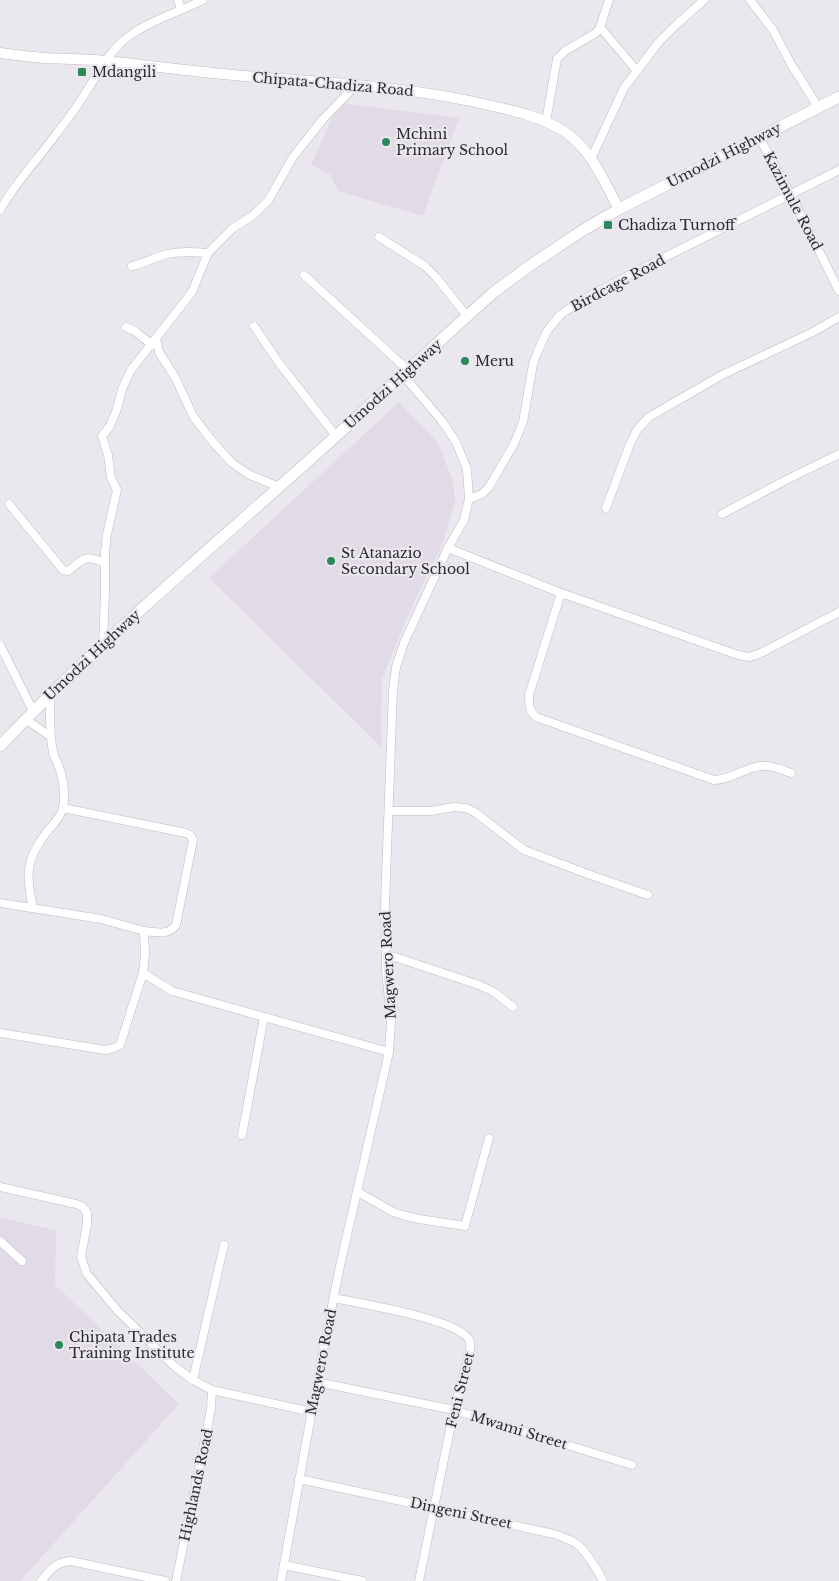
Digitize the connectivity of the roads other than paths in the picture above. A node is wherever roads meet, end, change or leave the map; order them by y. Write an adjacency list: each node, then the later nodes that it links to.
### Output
1 (178, 0): 6 (street)
2 (202, 0): 6 (street)
3 (609, 0): 7 (street)
4 (704, 0): 10 (street)
5 (750, 0): 13 (street)
6 (181, 9): 9 (street)
7 (600, 27): 10 (street); 14 (street)
8 (0, 53): 9 (main road, Chipata-Chadiza Road)
9 (104, 61): 11 (main road, Chipata-Chadiza Road); 20 (street)
10 (637, 70): 16 (street)
11 (356, 85): 14 (main road, Chipata-Chadiza Road); 22 (street)
12 (839, 97): 13 (highway, Umodzi Highway)
13 (818, 107): 15 (highway, Umodzi Highway)
14 (546, 121): 16 (main road, Chipata-Chadiza Road)
15 (759, 137): 18 (street, Kazimule Road); 19 (highway, Umodzi Highway)
16 (592, 160): 19 (main road, Chipata-Chadiza Road)
17 (839, 170): 18 (street, Birdcage Road)
18 (792, 195): 25 (street, Kazimule Road); 35 (street, Birdcage Road)
19 (618, 209): 26 (highway, Umodzi Highway)
20 (0, 210)
21 (379, 237): 26 (street)
22 (208, 253): 23 (street); 30 (street)
23 (132, 266)
24 (304, 275): 31 (street, Magwero Road)
25 (839, 291)
26 (467, 316): 31 (highway, Umodzi Highway)
27 (839, 317): 37 (street)
28 (254, 326): 32 (street)
29 (126, 327): 30 (street)
30 (154, 341): 34 (street); 40 (street)
31 (405, 372): 32 (highway, Umodzi Highway); 35 (street, Magwero Road)
32 (336, 436): 34 (highway, Umodzi Highway)
33 (839, 454): 38 (street)
34 (279, 487): 43 (highway, Umodzi Highway)
35 (469, 499): 39 (street, Magwero Road)
36 (9, 504): 40 (street)
37 (606, 508)
38 (722, 514)
39 (448, 548): 41 (street); 51 (street, Magwero Road)
40 (105, 563): 43 (street)
41 (561, 594): 42 (street); 49 (street)
42 (839, 612)
43 (103, 644): 45 (highway, Umodzi Highway)
44 (0, 645): 46 (street)
45 (50, 695): 46 (highway, Umodzi Highway); 47 (street)
46 (29, 715): 47 (street); 48 (highway, Umodzi Highway)
47 (50, 736): 50 (street)
48 (0, 746)
49 (791, 773)
50 (63, 808): 54 (street); 55 (street)
51 (389, 811): 52 (street); 56 (street, Magwero Road)
52 (648, 895)
53 (0, 903): 54 (street)
54 (34, 908): 55 (street)
55 (144, 931): 57 (street)
56 (386, 954): 58 (street); 61 (street, Magwero Road)
57 (143, 972): 59 (street); 60 (street)
58 (513, 1007)
59 (264, 1017): 61 (street); 62 (street)
60 (0, 1033)
61 (389, 1052): 65 (street, Magwero Road)
62 (242, 1135)
63 (489, 1138): 65 (street)
64 (0, 1186): 70 (street)
65 (358, 1192): 69 (street, Magwero Road)
66 (0, 1241): 68 (street)
67 (224, 1245): 70 (street)
68 (22, 1261)
69 (334, 1298): 71 (street, Magwero Road); 73 (street, Feni Street)
70 (193, 1380): 72 (street)
71 (317, 1382): 73 (street, Mwami Street); 74 (street, Magwero Road)
72 (212, 1390): 74 (street); 81 (street, Highlands Road)
73 (454, 1410): 75 (street, Mwami Street); 77 (street, Feni Street)
74 (312, 1412): 76 (street, Magwero Road)
75 (632, 1465)
76 (299, 1479): 77 (street, Dingeni Street); 78 (street, Magwero Road)
77 (434, 1507): 84 (street, Feni Street); 85 (street, Dingeni Street)
78 (284, 1565): 82 (street, Magwero Road); 83 (street)
79 (41, 1581): 80 (street)
80 (166, 1581)
81 (176, 1581)
82 (281, 1581)
83 (362, 1581)
84 (419, 1581)
85 (604, 1581)

